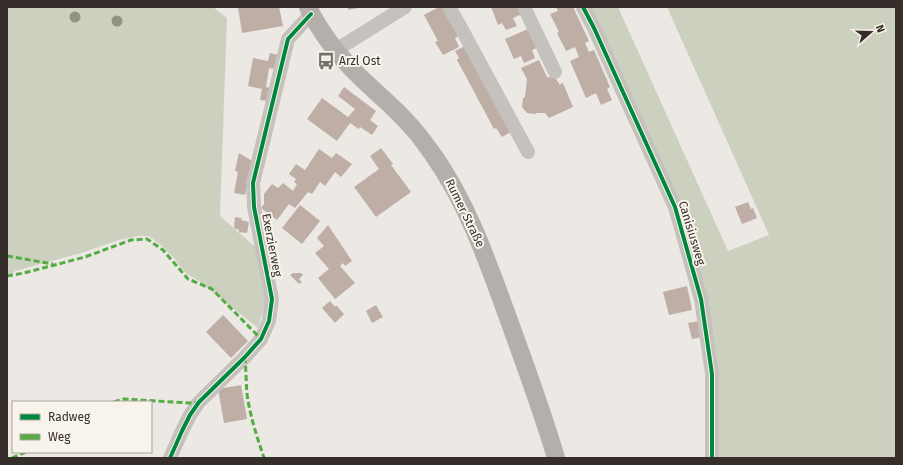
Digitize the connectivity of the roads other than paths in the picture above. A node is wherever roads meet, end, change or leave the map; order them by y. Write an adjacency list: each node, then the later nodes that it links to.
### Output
1 (405, 7): 6 (street)
2 (448, 7): 8 (street)
3 (524, 7): 7 (street)
4 (583, 7): 11 (street, Canisiusweg)
5 (310, 10): 6 (main road, Rumer Straße); 9 (street, Exerzierweg)
6 (336, 50): 10 (main road, Rumer Straße)
7 (555, 72)
8 (528, 152)
9 (170, 458)
10 (556, 458)
11 (712, 458)

